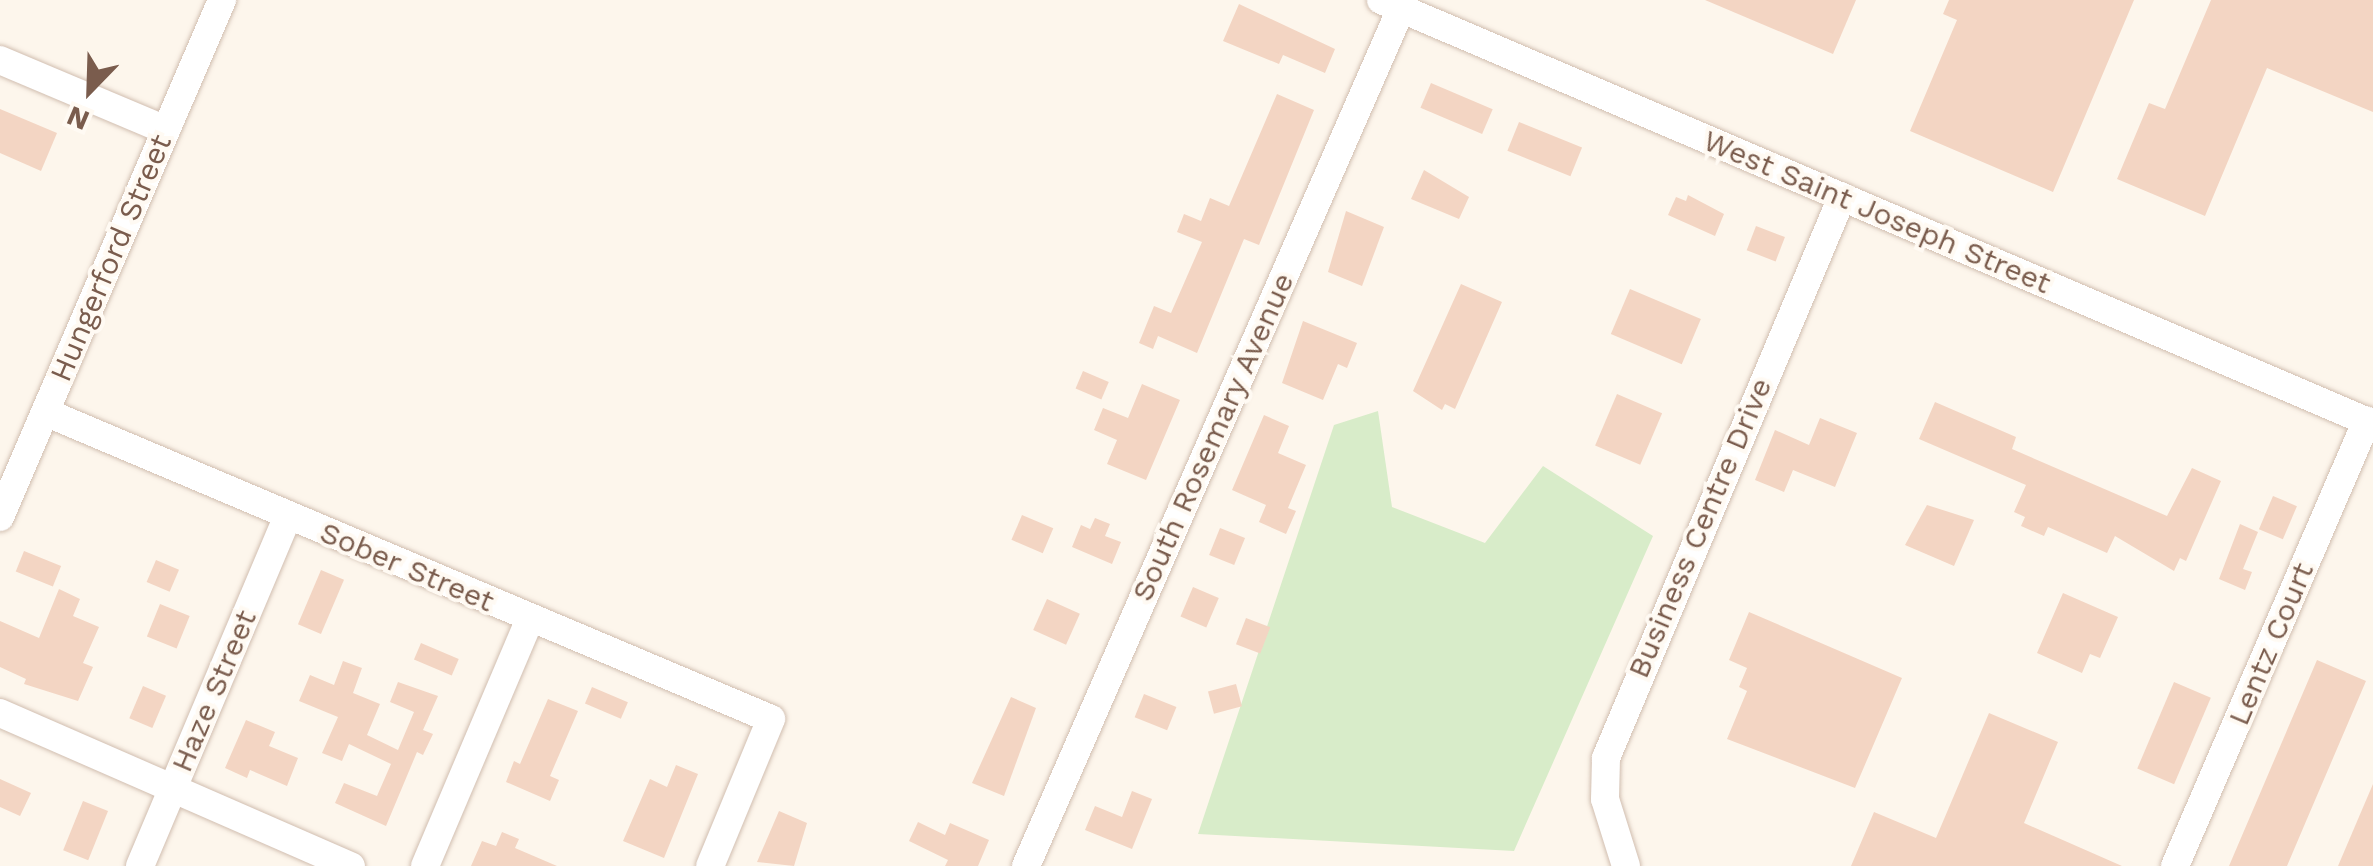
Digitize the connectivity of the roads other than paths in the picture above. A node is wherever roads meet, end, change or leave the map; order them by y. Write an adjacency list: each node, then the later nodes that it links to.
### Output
1 (222, 0): 4 (street, Hungerford Street)
2 (1391, 4): 5 (street, West Saint Joseph Street); 17 (street, South Rosemary Avenue)
3 (0, 60): 4 (street)
4 (166, 130): 6 (street, Hungerford Street)
5 (1842, 197): 7 (street, West Saint Joseph Street); 18 (street, Business Centre Drive)
6 (45, 412): 8 (street, Sober Street); 9 (street, Hungerford Street)
7 (2370, 422): 19 (street, Lentz Court)
8 (288, 516): 10 (street, Sober Street); 12 (street, Haze Street)
9 (0, 517)
10 (530, 619): 15 (street); 16 (street, Sober Street)
11 (0, 714): 12 (street)
12 (173, 789): 13 (street, Haze Street); 14 (street)
13 (140, 866)
14 (351, 866)
15 (424, 866)
16 (710, 866)
17 (1026, 866)
18 (1626, 866)
19 (2175, 866)

